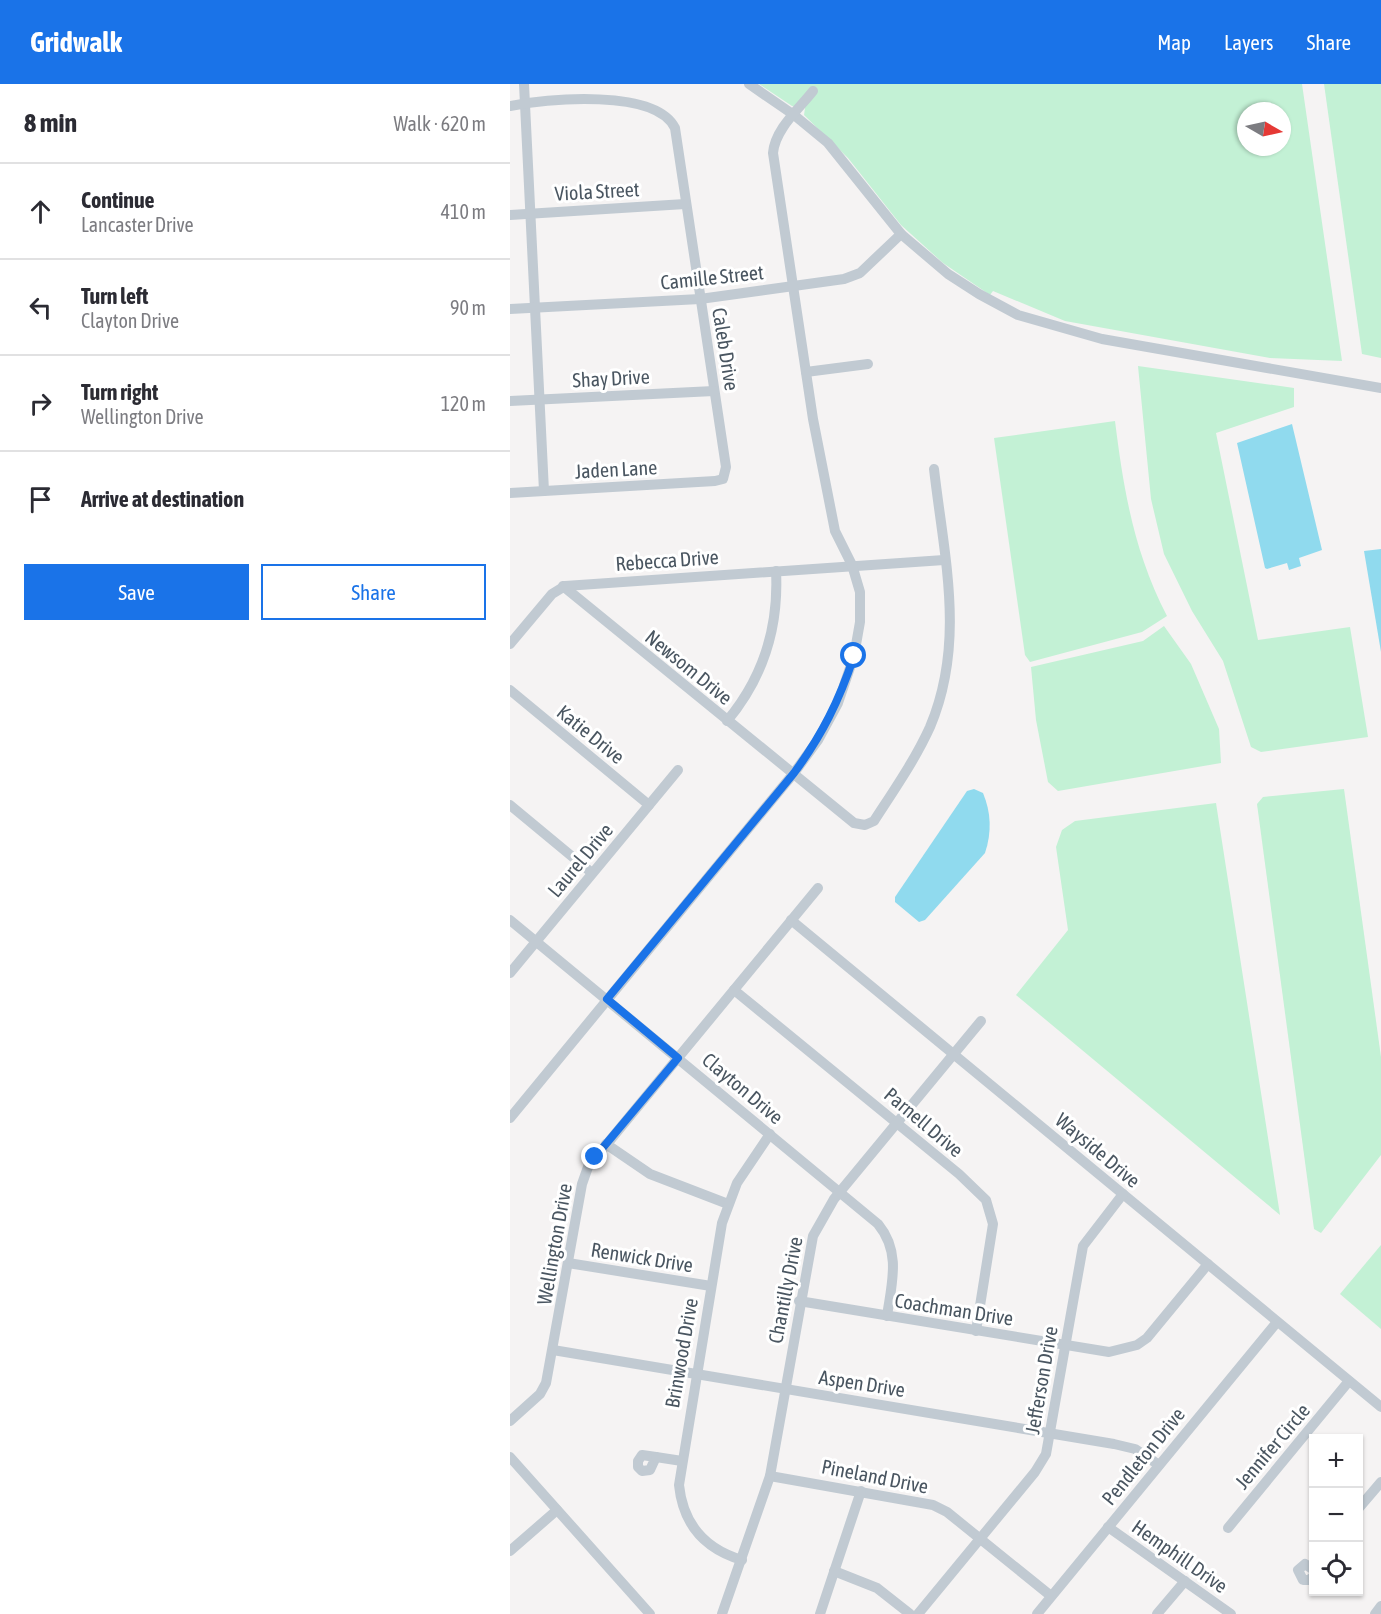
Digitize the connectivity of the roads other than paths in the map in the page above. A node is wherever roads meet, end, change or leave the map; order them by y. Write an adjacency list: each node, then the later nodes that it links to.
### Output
1 (524, 84): 4 (street)
2 (748, 84): 6 (street)
3 (813, 91): 6 (street)
4 (525, 103): 5 (street); 7 (street, Caleb Drive); 8 (street)
5 (510, 106)
6 (794, 115): 10 (street); 11 (street)
7 (685, 204): 8 (street, Viola Street); 12 (street, Caleb Drive)
8 (531, 213): 9 (street, Viola Street); 13 (street)
9 (510, 215)
10 (901, 234): 11 (street, Camille Street); 17 (street)
11 (793, 286): 12 (street, Camille Street); 16 (street)
12 (700, 299): 13 (street, Camille Street); 18 (street, Caleb Drive)
13 (535, 307): 14 (street, Camille Street); 19 (street)
14 (510, 309)
15 (868, 364): 16 (street)
16 (806, 372): 26 (street)
17 (1381, 388)
18 (714, 391): 19 (street, Shay Drive); 22 (street, Caleb Drive)
19 (539, 400): 20 (street, Shay Drive); 23 (street)
20 (510, 401)
21 (934, 469): 25 (street)
22 (723, 479): 23 (street, Jaden Lane)
23 (544, 491): 24 (street, Jaden Lane)
24 (510, 493)
25 (944, 560): 26 (street, Rebecca Drive); 33 (street, Newsom Drive)
26 (852, 565): 27 (street, Rebecca Drive); 33 (street)
27 (776, 571): 28 (street, Rebecca Drive); 31 (street)
28 (563, 586): 29 (street); 31 (street, Newsom Drive)
29 (510, 644)
30 (510, 690): 35 (street, Katie Drive)
31 (727, 722): 33 (street, Newsom Drive)
32 (678, 770): 35 (street, Laurel Drive)
33 (794, 773): 43 (street)
34 (510, 805): 36 (street)
35 (649, 805): 36 (street, Laurel Drive)
36 (592, 873): 40 (street, Laurel Drive)
37 (818, 888): 39 (street, Wellington Drive)
38 (510, 920): 40 (street, Clayton Drive)
39 (791, 920): 42 (street, Wellington Drive); 45 (street, Wayside Drive)
40 (536, 941): 41 (street, Laurel Drive); 43 (street, Clayton Drive)
41 (510, 973)
42 (734, 990): 46 (street, Wellington Drive); 48 (street, Parnell Drive)
43 (607, 999): 46 (street, Clayton Drive); 47 (street)
44 (981, 1021): 45 (street, Chantilly Drive)
45 (953, 1054): 48 (street, Chantilly Drive); 52 (street, Wayside Drive)
46 (678, 1058): 49 (street, Clayton Drive); 50 (street, Wellington Drive)
47 (510, 1118)
48 (897, 1123): 51 (street, Chantilly Drive); 60 (street, Parnell Drive)
49 (770, 1134): 51 (street, Clayton Drive); 53 (street, Brinwood Drive)
50 (606, 1144): 53 (street); 54 (street, Wellington Drive)
51 (840, 1191): 57 (street, Chantilly Drive); 58 (street, Clayton Drive)
52 (1123, 1194): 55 (street, Wayside Drive); 61 (street, Jefferson Drive)
53 (728, 1204): 56 (street, Brinwood Drive)
54 (568, 1263): 56 (street, Renwick Drive); 62 (street, Wellington Drive)
55 (1208, 1264): 59 (street, Wayside Drive); 61 (street, Coachman Drive)
56 (711, 1286): 63 (street, Brinwood Drive)
57 (799, 1301): 58 (street, Coachman Drive); 65 (street, Chantilly Drive)
58 (887, 1316): 60 (street, Coachman Drive)
59 (1277, 1322): 64 (street, Wayside Drive); 72 (street, Pendleton Drive)
60 (976, 1331): 61 (street, Coachman Drive)
61 (1065, 1346): 68 (street, Jefferson Drive)
62 (553, 1350): 63 (street, Aspen Drive); 67 (street, Wellington Drive)
63 (696, 1374): 65 (street, Aspen Drive); 71 (street, Brinwood Drive)
64 (1349, 1381): 66 (street, Wayside Drive); 79 (street, Jennifer Circle)
65 (784, 1388): 68 (street, Aspen Drive); 73 (street, Chantilly Drive)
66 (1381, 1407)
67 (510, 1421)
68 (1051, 1433): 72 (street, Aspen Drive); 80 (street, Jefferson Drive)
69 (510, 1457): 77 (street)
70 (656, 1457): 71 (street)
71 (681, 1461): 82 (street, Brinwood Drive)
72 (1159, 1465): 78 (street, Pendleton Drive)
73 (770, 1476): 75 (street, Pineland Drive); 82 (street, Chantilly Drive)
74 (1381, 1482): 76 (street)
75 (861, 1491): 80 (street, Pineland Drive); 83 (street)
76 (1363, 1504)
77 (557, 1509): 81 (street); 87 (street)
78 (1108, 1527): 84 (street, Hemphill Drive); 85 (street, Pendleton Drive)
79 (1228, 1528)
80 (980, 1538): 85 (street, Pineland Drive); 91 (street, Jefferson Drive)
81 (510, 1551)
82 (742, 1560): 88 (street, Chantilly Drive)
83 (834, 1572): 89 (street); 90 (street)
84 (1185, 1581): 93 (street); 94 (street, Hemphill Drive)
85 (1051, 1596): 92 (street, Pendleton Drive)
86 (1381, 1606): 95 (street)
87 (650, 1614)
88 (722, 1614)
89 (820, 1614)
90 (910, 1614)
91 (918, 1614)
92 (1036, 1614)
93 (1157, 1614)
94 (1231, 1614)
95 (1375, 1614)

